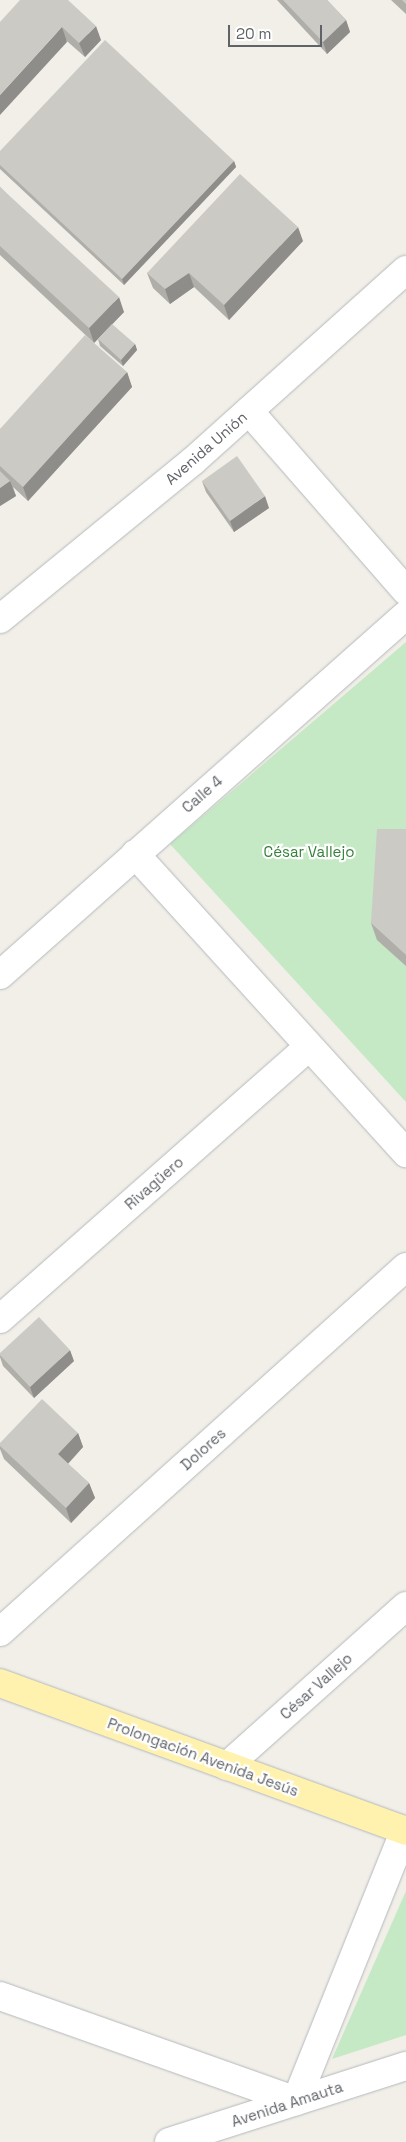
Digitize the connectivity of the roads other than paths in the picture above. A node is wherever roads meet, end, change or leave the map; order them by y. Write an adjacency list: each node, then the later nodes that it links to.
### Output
1 (406, 270): 2 (street, Avenida Unión)
2 (249, 411): 3 (street); 4 (street, Avenida Unión)
3 (406, 591)
4 (3, 612)
5 (406, 615): 6 (street, Calle 4)
6 (134, 854): 7 (street, Calle 4); 8 (street)
7 (0, 975)
8 (308, 1047): 9 (street); 11 (street, Rivagüero)
9 (406, 1153)
10 (406, 1267): 13 (street, Dolores)
11 (0, 1319)
12 (406, 1606): 15 (street, César Vallejo)
13 (0, 1632)
14 (0, 1683): 15 (main road, Prolongación Avenida Jesús)
15 (227, 1766): 16 (main road, Prolongación Avenida Jesús)
16 (406, 1830): 19 (street)
17 (0, 1996): 19 (street)
18 (406, 2066): 19 (street, Avenida Amauta)
19 (296, 2100): 20 (street, Avenida Amauta)
20 (169, 2142)

